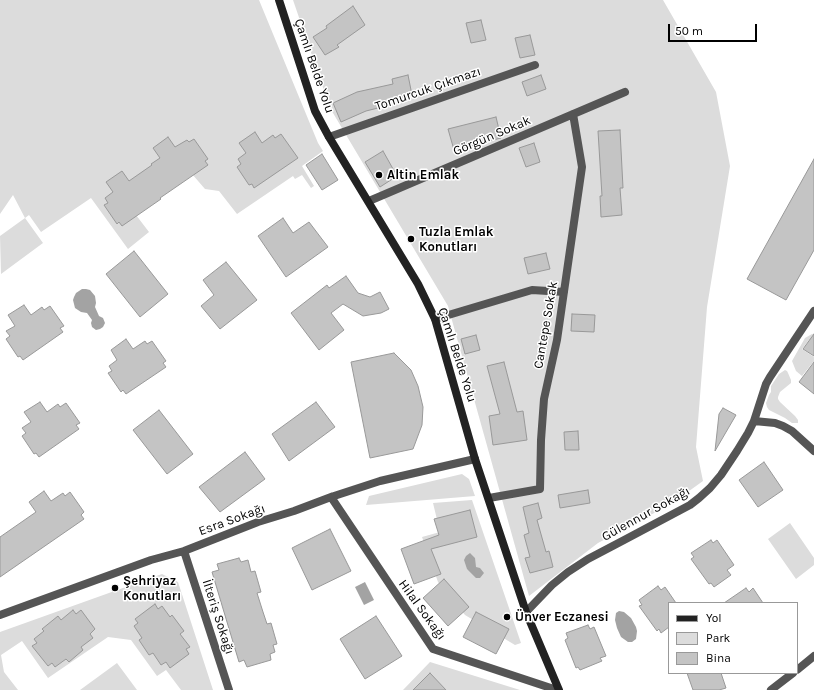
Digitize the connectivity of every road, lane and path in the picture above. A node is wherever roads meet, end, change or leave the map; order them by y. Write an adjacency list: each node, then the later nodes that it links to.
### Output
1 (279, 0): 5 (street, Çamlı Belde Yolu)
2 (535, 65): 5 (street, Tomurcuk Çıkmazı)
3 (625, 92): 4 (street, Görgün Sokak)
4 (573, 114): 6 (street, Görgün Sokak); 7 (street, Cantepe Sokak)
5 (329, 137): 6 (street, Çamlı Belde Yolu)
6 (369, 201): 9 (street, Çamlı Belde Yolu)
7 (564, 292): 9 (street); 14 (street, Cantepe Sokak)
8 (814, 311): 10 (street, Gülennur Sokağı)
9 (435, 319): 12 (street, Çamlı Belde Yolu)
10 (754, 421): 11 (street); 16 (street, Gülennur Sokağı)
11 (814, 451)
12 (475, 459): 13 (street, Esra Sokağı); 14 (street, Çamlı Belde Yolu)
13 (331, 497): 15 (street, Esra Sokağı); 22 (street, Hilal Sokağı)
14 (488, 498): 16 (street, Çamlı Belde Yolu)
15 (184, 551): 17 (street, Esra Sokağı); 21 (street, İlteriş Sokağı)
16 (526, 612): 22 (street, Çamlı Belde Yolu)
17 (0, 616)
18 (814, 656): 19 (street)
19 (798, 669)
20 (792, 674): 23 (street)
21 (229, 690)
22 (558, 690)
23 (771, 690)

